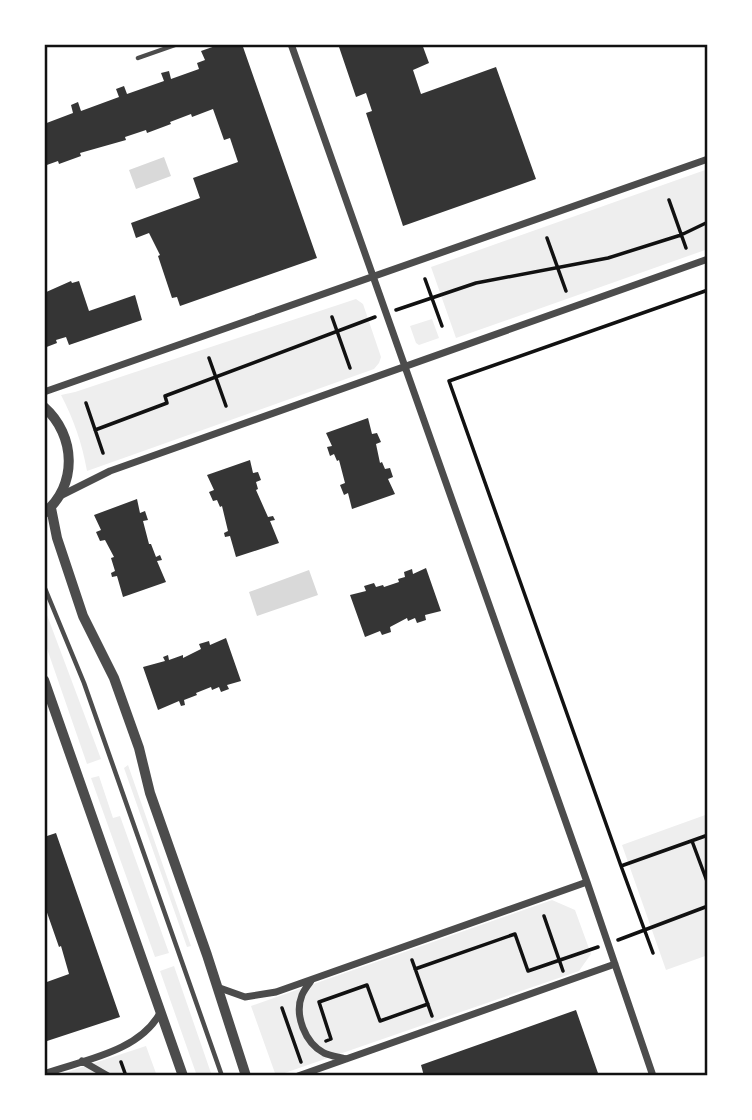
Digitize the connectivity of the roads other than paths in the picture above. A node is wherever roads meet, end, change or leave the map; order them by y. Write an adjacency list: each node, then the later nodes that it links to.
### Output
1 (178, 44): 3 (lane)
2 (291, 44): 6 (street)
3 (138, 58)
4 (708, 159): 6 (street)
5 (708, 259): 7 (street)
6 (373, 278): 7 (street); 8 (street)
7 (405, 366): 10 (street); 14 (street)
8 (44, 392)
9 (44, 407): 10 (street)
10 (60, 496): 11 (street)
11 (47, 510): 17 (street)
12 (44, 586): 24 (lane)
13 (44, 680): 18 (street)
14 (587, 882): 15 (street); 16 (street)
15 (615, 964): 19 (street); 27 (street)
16 (311, 980): 17 (street); 19 (street)
17 (217, 987): 25 (street)
18 (160, 1013): 20 (street); 23 (street)
19 (345, 1059): 26 (street)
20 (82, 1061): 21 (street); 22 (street)
21 (44, 1074)
22 (108, 1076)
23 (183, 1076)
24 (222, 1076)
25 (246, 1076)
26 (298, 1076)
27 (653, 1076)

